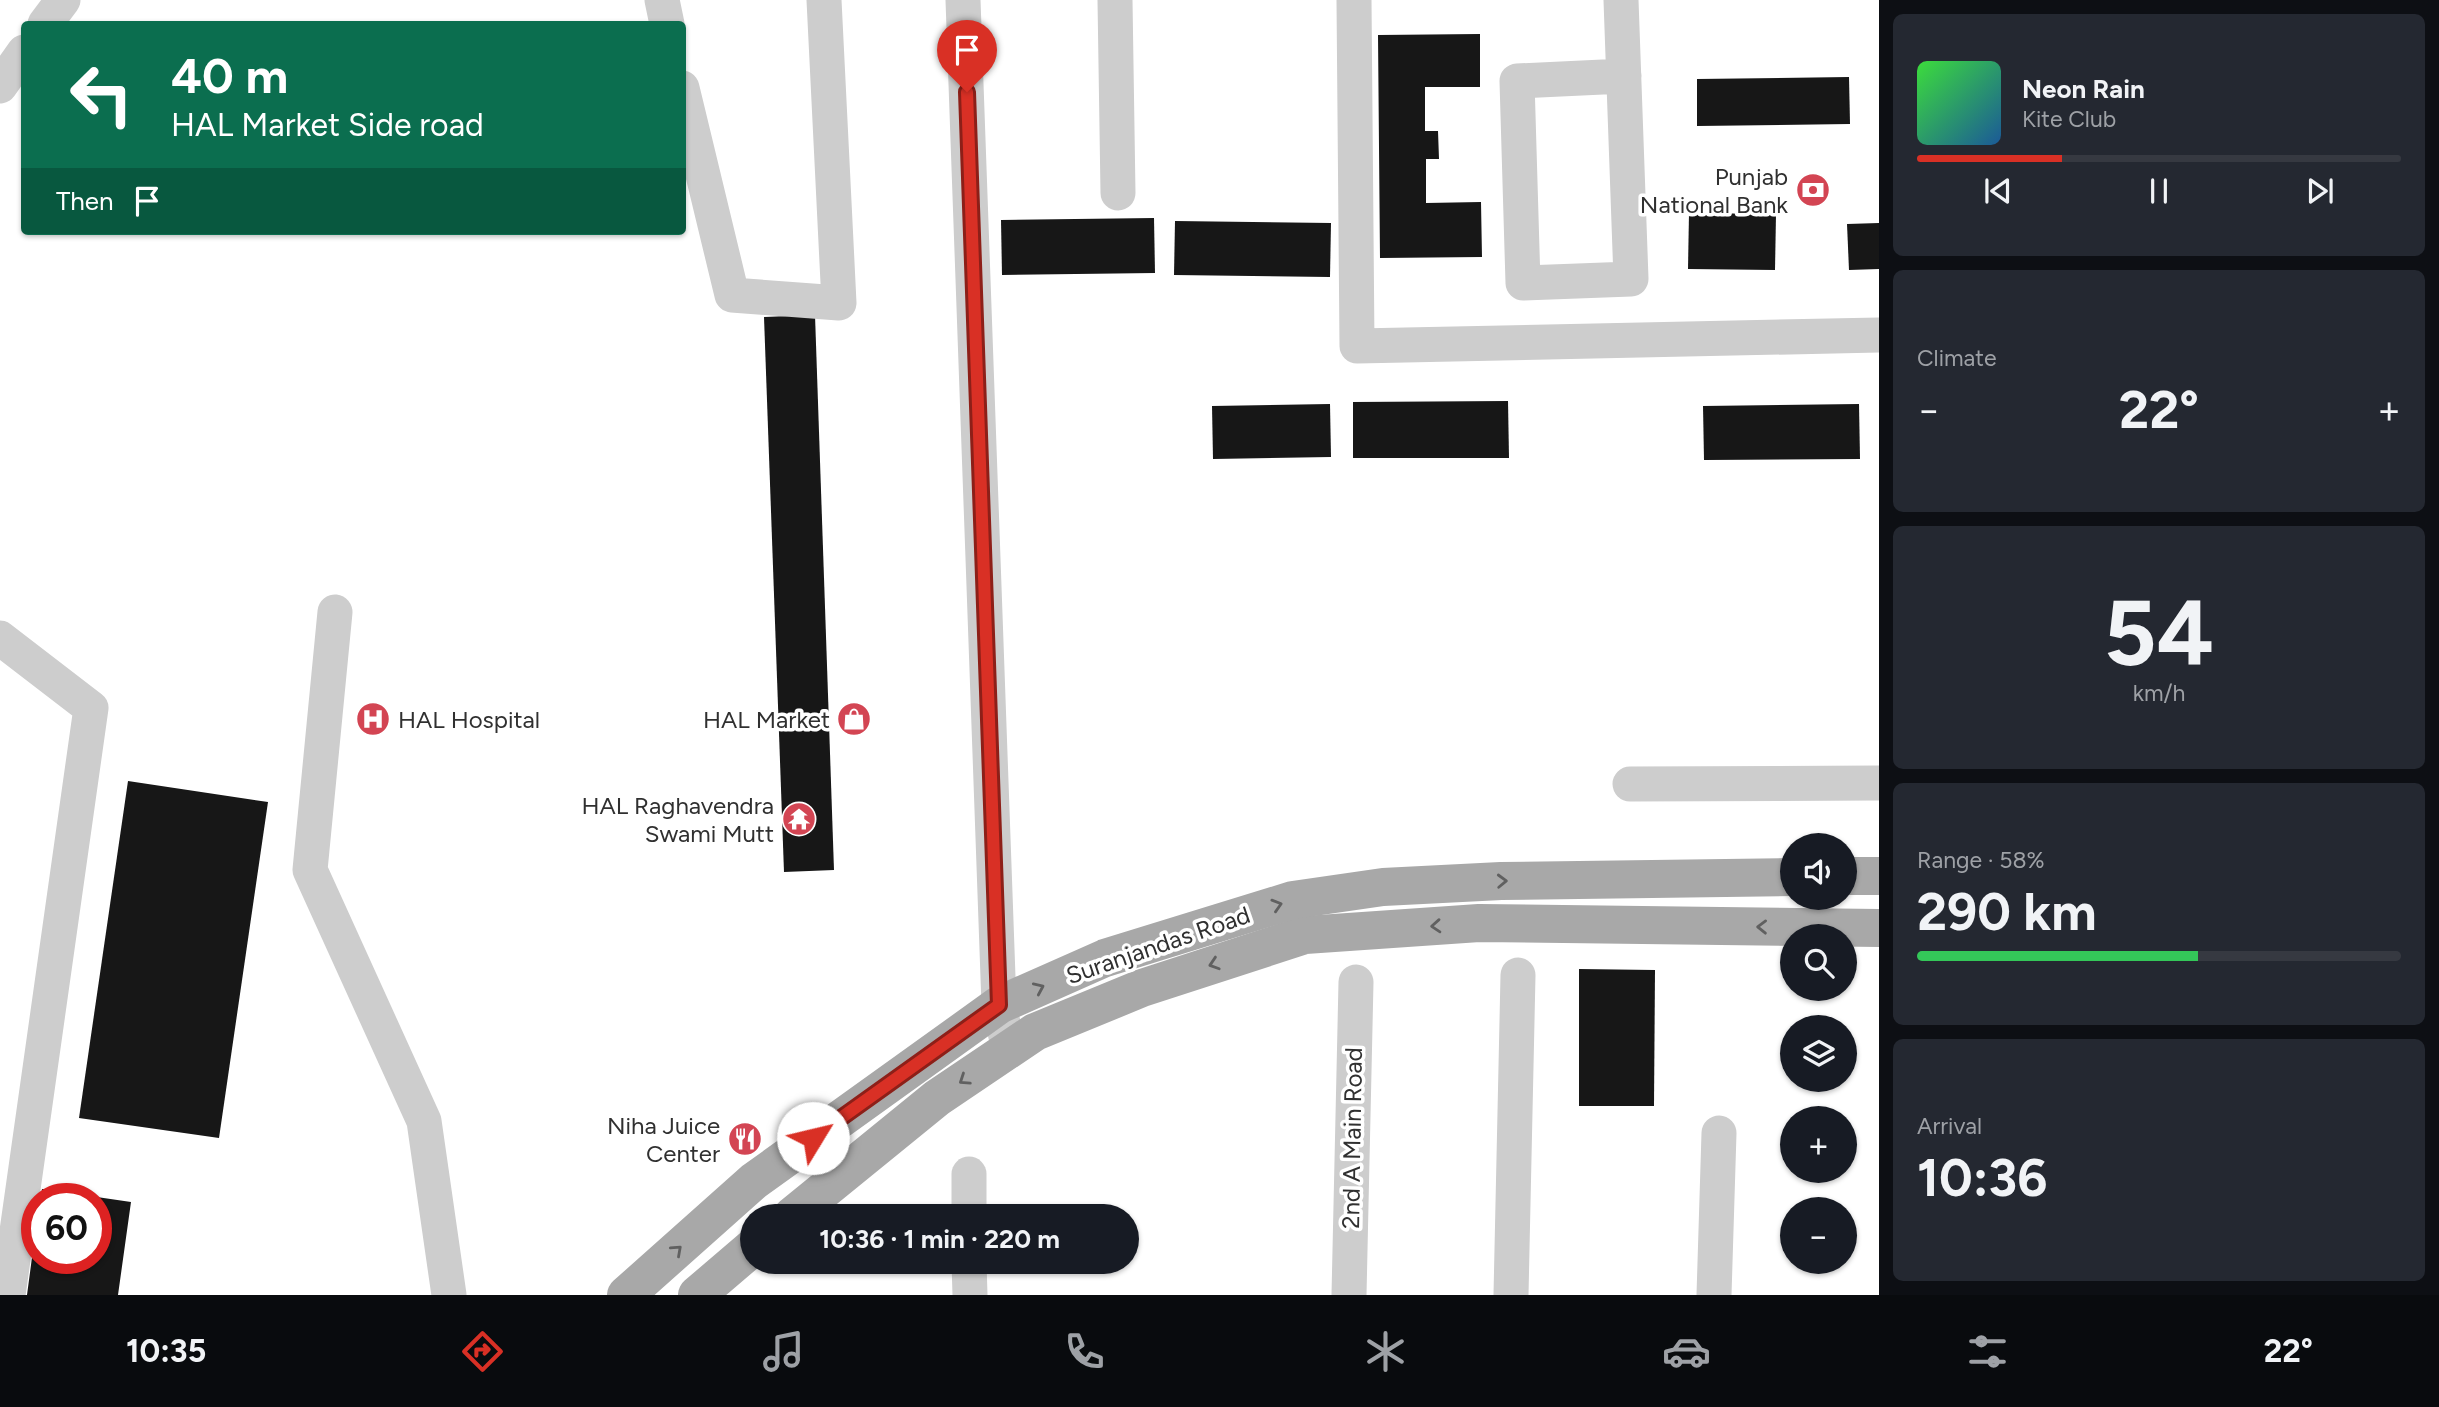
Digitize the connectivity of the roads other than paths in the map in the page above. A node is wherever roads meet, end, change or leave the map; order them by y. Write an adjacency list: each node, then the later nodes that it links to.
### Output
1 (63, 0): 8 (street)
2 (662, 0): 9 (street)
3 (824, 0): 13 (street)
4 (963, 0): 26 (street)
5 (1115, 0): 14 (street)
6 (1354, 0): 15 (street)
7 (1621, 0): 11 (street)
8 (47, 21)
9 (666, 21)
10 (21, 56): 12 (street)
11 (1624, 76): 11 (street)
12 (0, 86)
13 (686, 105)
14 (1118, 193)
15 (1879, 335)
16 (335, 612): 35 (street)
17 (0, 638): 34 (street)
18 (1879, 783): 19 (street)
19 (1630, 784)
20 (1857, 876): 21 (main road)
21 (1879, 876)
22 (1780, 877): 26 (main road, Suranjandas Road, one-way to 22)
23 (1879, 928): 27 (main road, Suranjandas Road, one-way to 27)
24 (1518, 975): 40 (street)
25 (1356, 982): 39 (street, 2nd A Main Road)
26 (999, 1005): 27 (street); 36 (main road, Suranjandas Road, one-way to 26)
27 (1009, 1050): 30 (main road, Suranjandas Road, one-way to 30)
28 (1719, 1133): 41 (street)
29 (969, 1174): 31 (street)
30 (807, 1204)
31 (969, 1204)
32 (740, 1258): 37 (main road)
33 (970, 1274): 38 (street)
34 (8, 1295)
35 (449, 1295)
36 (626, 1295)
37 (697, 1295)
38 (970, 1295)
39 (1349, 1295)
40 (1511, 1295)
41 (1714, 1295)

